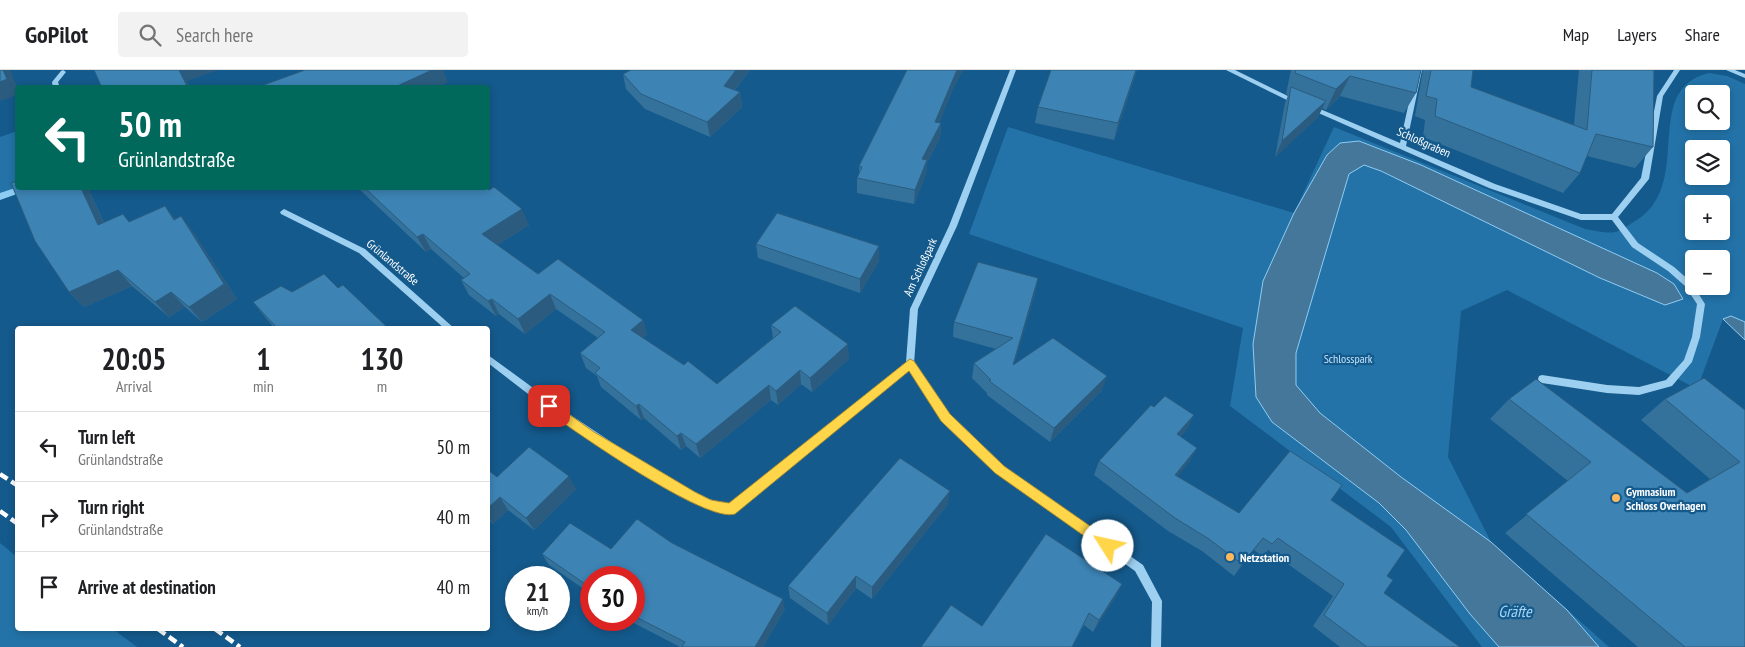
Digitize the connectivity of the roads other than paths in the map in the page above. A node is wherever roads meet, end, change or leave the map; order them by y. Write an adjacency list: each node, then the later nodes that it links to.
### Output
1 (1013, 70): 14 (street, Am Schloßpark)
2 (1229, 70): 9 (street, Schloßgraben)
3 (1419, 70): 9 (street)
4 (1677, 70): 11 (street)
5 (1729, 70): 7 (street)
6 (65, 71): 8 (street)
7 (1745, 76)
8 (56, 85)
9 (1403, 146): 11 (street, Schloßgraben)
10 (284, 212): 12 (street, Grünlandstraße)
11 (1614, 217): 15 (street)
12 (448, 326)
13 (490, 360): 14 (street)
14 (910, 364): 16 (street)
15 (1542, 378)
16 (1156, 647)

